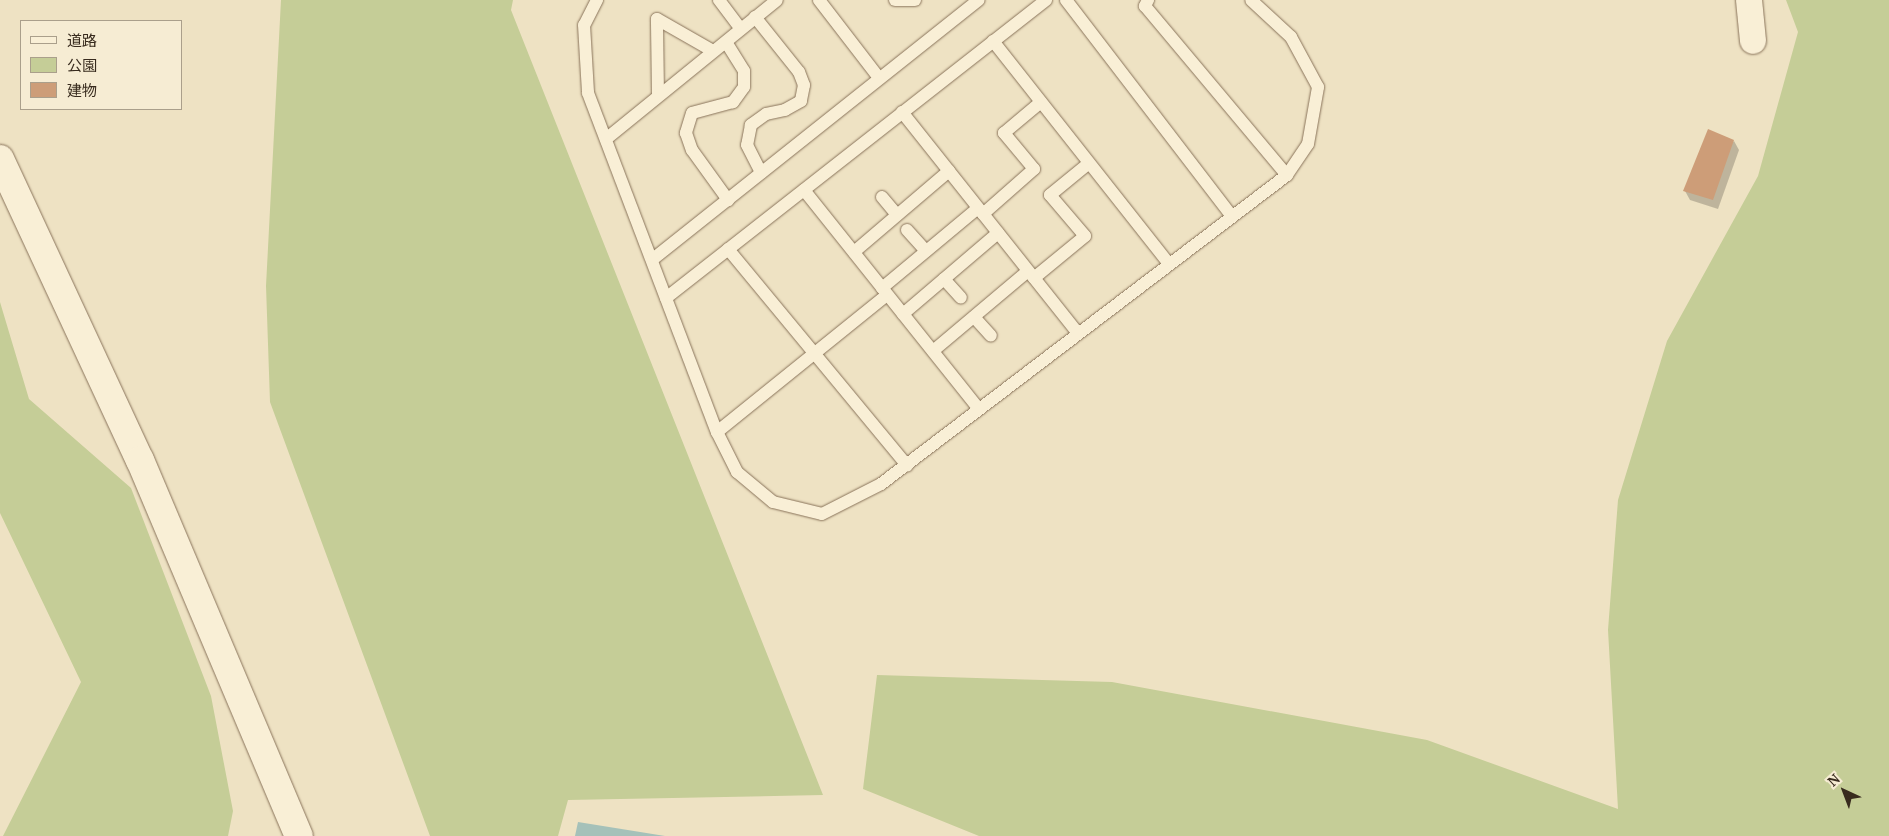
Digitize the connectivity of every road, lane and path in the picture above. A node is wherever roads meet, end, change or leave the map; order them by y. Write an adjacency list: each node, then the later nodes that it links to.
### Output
1 (597, 0): 23 (lane)
2 (719, 0): 14 (lane)
3 (777, 0): 13 (lane)
4 (819, 0): 19 (lane)
5 (894, 0): 6 (lane)
6 (916, 0)
7 (1046, 0): 15 (lane)
8 (1066, 0): 34 (lane)
9 (1148, 0): 28 (lane)
10 (1251, 0): 28 (lane)
11 (1749, 0): 16 (street)
12 (972, 2): 19 (lane)
13 (756, 18): 14 (lane); 27 (lane)
14 (740, 29): 17 (lane)
15 (993, 41): 21 (lane); 22 (lane)
16 (1752, 41)
17 (726, 42): 18 (lane); 31 (lane)
18 (713, 51): 20 (lane); 20 (lane)
19 (879, 78): 27 (lane)
20 (658, 95): 23 (lane)
21 (1041, 102): 25 (lane); 32 (lane)
22 (902, 112): 26 (lane); 29 (lane)
23 (606, 139): 40 (lane)
24 (0, 159): 56 (street)
25 (1089, 163): 41 (lane); 42 (lane)
26 (949, 171): 32 (lane); 33 (lane)
27 (761, 173): 31 (lane)
28 (1287, 174): 34 (lane)
29 (804, 190): 37 (lane); 39 (lane)
30 (882, 197): 33 (lane)
31 (728, 200): 40 (lane)
32 (981, 211): 36 (lane); 38 (lane)
33 (897, 215): 39 (lane)
34 (1232, 216): 41 (lane)
35 (907, 230): 38 (lane)
36 (998, 233): 42 (lane); 43 (lane)
37 (728, 249): 45 (lane); 52 (lane)
38 (926, 251): 44 (lane)
39 (854, 252): 44 (lane)
40 (654, 259): 45 (lane)
41 (1170, 264): 49 (lane)
42 (1031, 275): 48 (lane); 49 (lane)
43 (944, 279): 46 (lane); 47 (lane)
44 (885, 291): 47 (lane); 52 (lane)
45 (666, 298): 54 (lane)
46 (961, 298)
47 (903, 314): 51 (lane)
48 (974, 317): 50 (lane); 51 (lane)
49 (1078, 333): 53 (lane)
50 (991, 336)
51 (933, 352): 53 (lane)
52 (814, 353): 54 (lane); 55 (lane)
53 (979, 409): 55 (lane)
54 (717, 432): 55 (lane)
55 (906, 465)
56 (299, 836)

